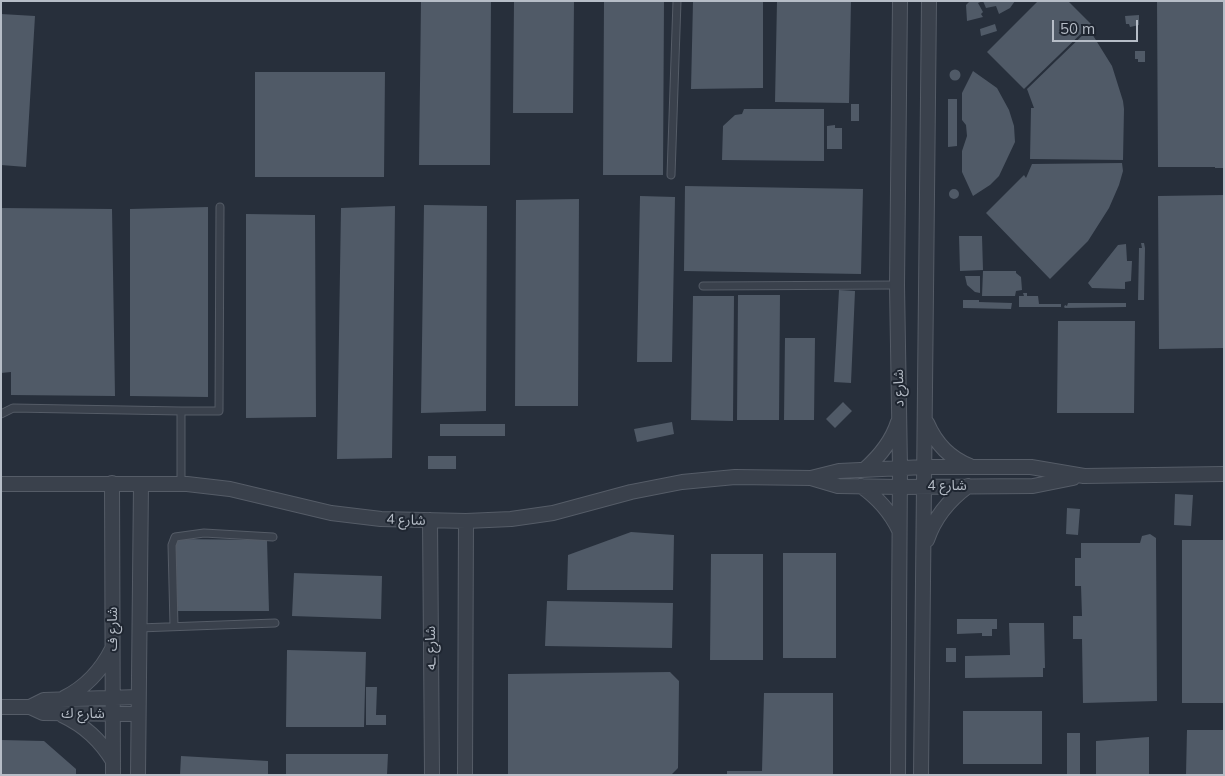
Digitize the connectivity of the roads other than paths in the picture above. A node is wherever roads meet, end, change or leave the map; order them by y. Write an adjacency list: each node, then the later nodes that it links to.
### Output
1 (677, 1): 4 (lane)
2 (900, 1): 6 (street, شارع د)
3 (929, 1): 11 (street, شارع د)
4 (671, 175)
5 (220, 207): 8 (lane)
6 (897, 285): 7 (lane); 10 (street, شارع د)
7 (703, 286)
8 (181, 411): 9 (lane); 22 (lane)
9 (1, 414)
10 (900, 416): 13 (street, شارع د); 15 (street)
11 (926, 422): 12 (street); 14 (street, شارع د)
12 (974, 467): 14 (street, شارع 4); 17 (street, شارع 4)
13 (900, 468): 14 (street, شارع 4); 15 (street, شارع 4); 24 (street, شارع د)
14 (925, 468): 25 (street, شارع د)
15 (864, 470): 18 (street, شارع 4)
16 (1224, 474): 17 (street, شارع 4)
17 (1084, 476): 26 (street, شارع 4)
18 (810, 478): 23 (street, شارع 4); 28 (street, شارع 4)
19 (112, 483): 20 (street, شارع 4); 21 (street, شارع 4); 35 (street, شارع ف)
20 (1, 484)
21 (141, 484): 22 (street, شارع 4); 34 (street, شارع ف)
22 (181, 484): 27 (street, شارع 4)
23 (861, 486): 24 (street, شارع 4); 29 (street)
24 (900, 486): 25 (street, شارع 4); 29 (street, شارع د)
25 (925, 486): 26 (street, شارع 4); 31 (street, شارع د)
26 (968, 486): 31 (street)
27 (430, 520): 28 (street, شارع 4); 44 (street, شارع ـه)
28 (466, 521): 45 (street)
29 (900, 530): 46 (street, شارع د)
30 (272, 537): 33 (lane)
31 (924, 550): 47 (street, شارع د)
32 (275, 623): 33 (lane)
33 (174, 626): 34 (lane)
34 (139, 628): 36 (street, شارع ف)
35 (114, 646): 37 (street, شارع ف); 39 (street)
36 (138, 697): 37 (street, شارع ك); 41 (street, شارع ف)
37 (113, 698): 39 (street, شارع ك); 40 (street, شارع ف)
38 (1, 707): 39 (street, شارع ك)
39 (59, 707): 40 (street, شارع ك); 42 (street)
40 (112, 714): 41 (street, شارع ك); 42 (street, شارع ف)
41 (138, 714): 43 (street, شارع ف)
42 (113, 768)
43 (138, 775)
44 (432, 775)
45 (465, 775)
46 (898, 775)
47 (921, 775)

